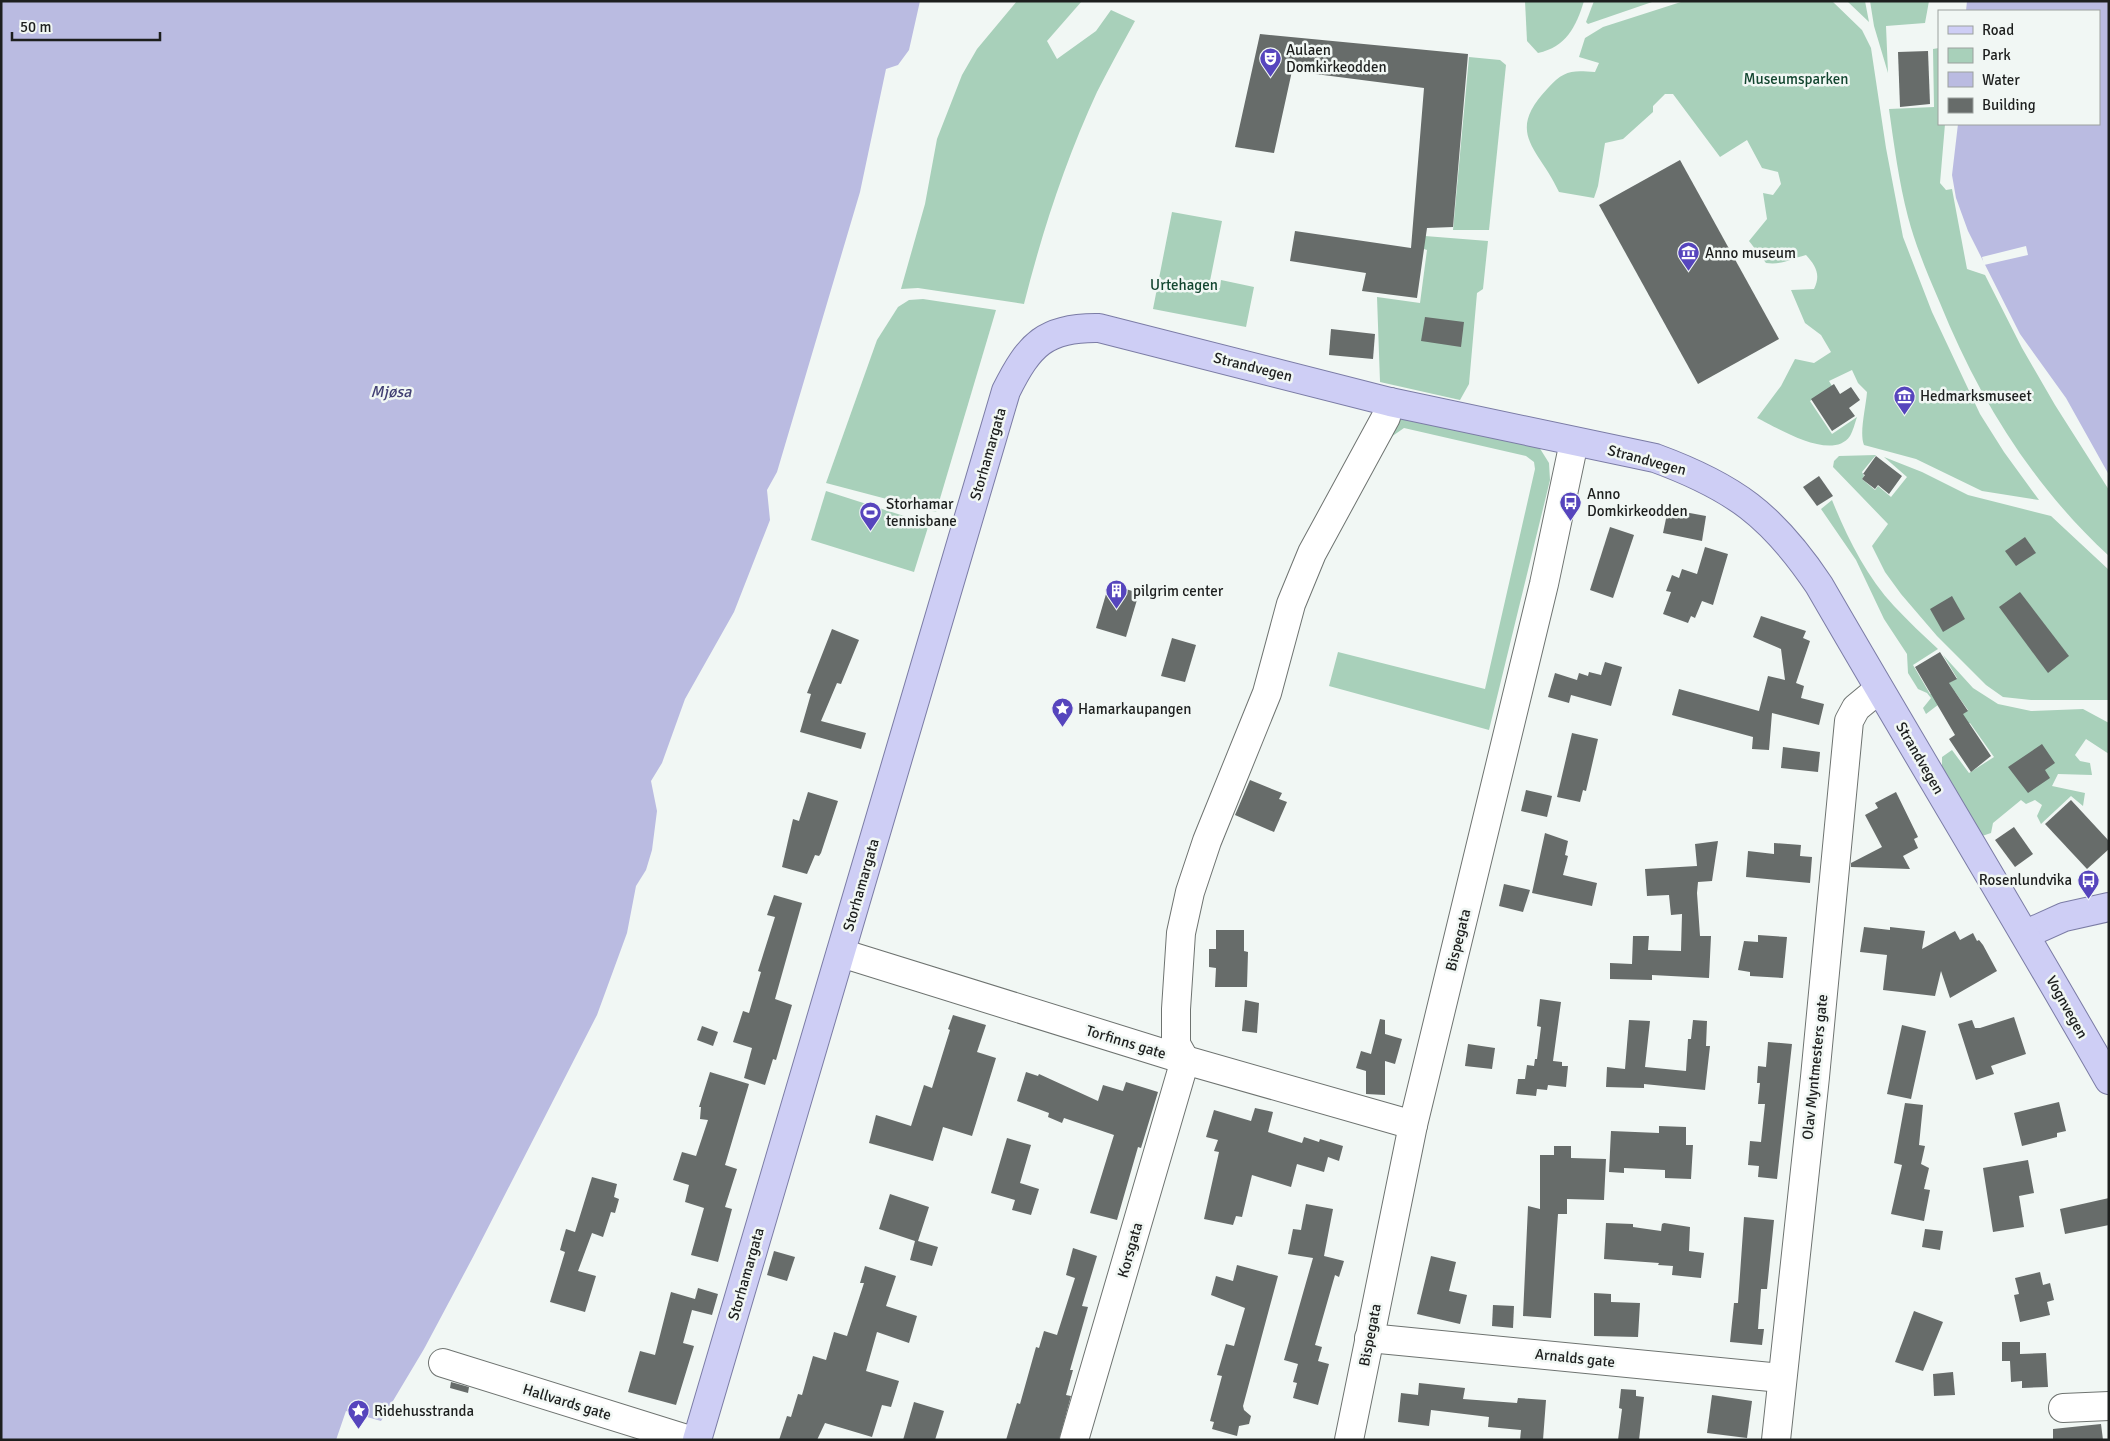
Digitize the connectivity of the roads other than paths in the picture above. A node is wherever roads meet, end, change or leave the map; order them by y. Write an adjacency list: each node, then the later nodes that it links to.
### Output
1 (1042, 339): 2 (main road, Strandvegen); 7 (main road, Storhamargata)
2 (1390, 402): 3 (main road, Strandvegen); 8 (street)
3 (1574, 442): 4 (main road, Strandvegen); 10 (street, Bispegata)
4 (1872, 694): 6 (main road, Strandvegen); 13 (street, Olav Myntmesters gate)
5 (2109, 908): 6 (main road)
6 (2026, 934): 9 (main road, Vognvegen)
7 (841, 953): 8 (street, Torfinns gate); 17 (main road, Storhamargata)
8 (1185, 1060): 10 (street, Torfinns gate); 18 (street, Korsgata)
9 (2109, 1080)
10 (1413, 1125): 11 (street, Bispegata)
11 (1369, 1338): 13 (street, Arnalds gate); 19 (street, Bispegata)
12 (443, 1364): 16 (street, Hallvards gate)
13 (1781, 1378): 20 (street, Olav Myntmesters gate)
14 (2109, 1406): 15 (street)
15 (2063, 1408)
16 (690, 1440)
17 (697, 1440)
18 (1074, 1440)
19 (1349, 1440)
20 (1776, 1440)

